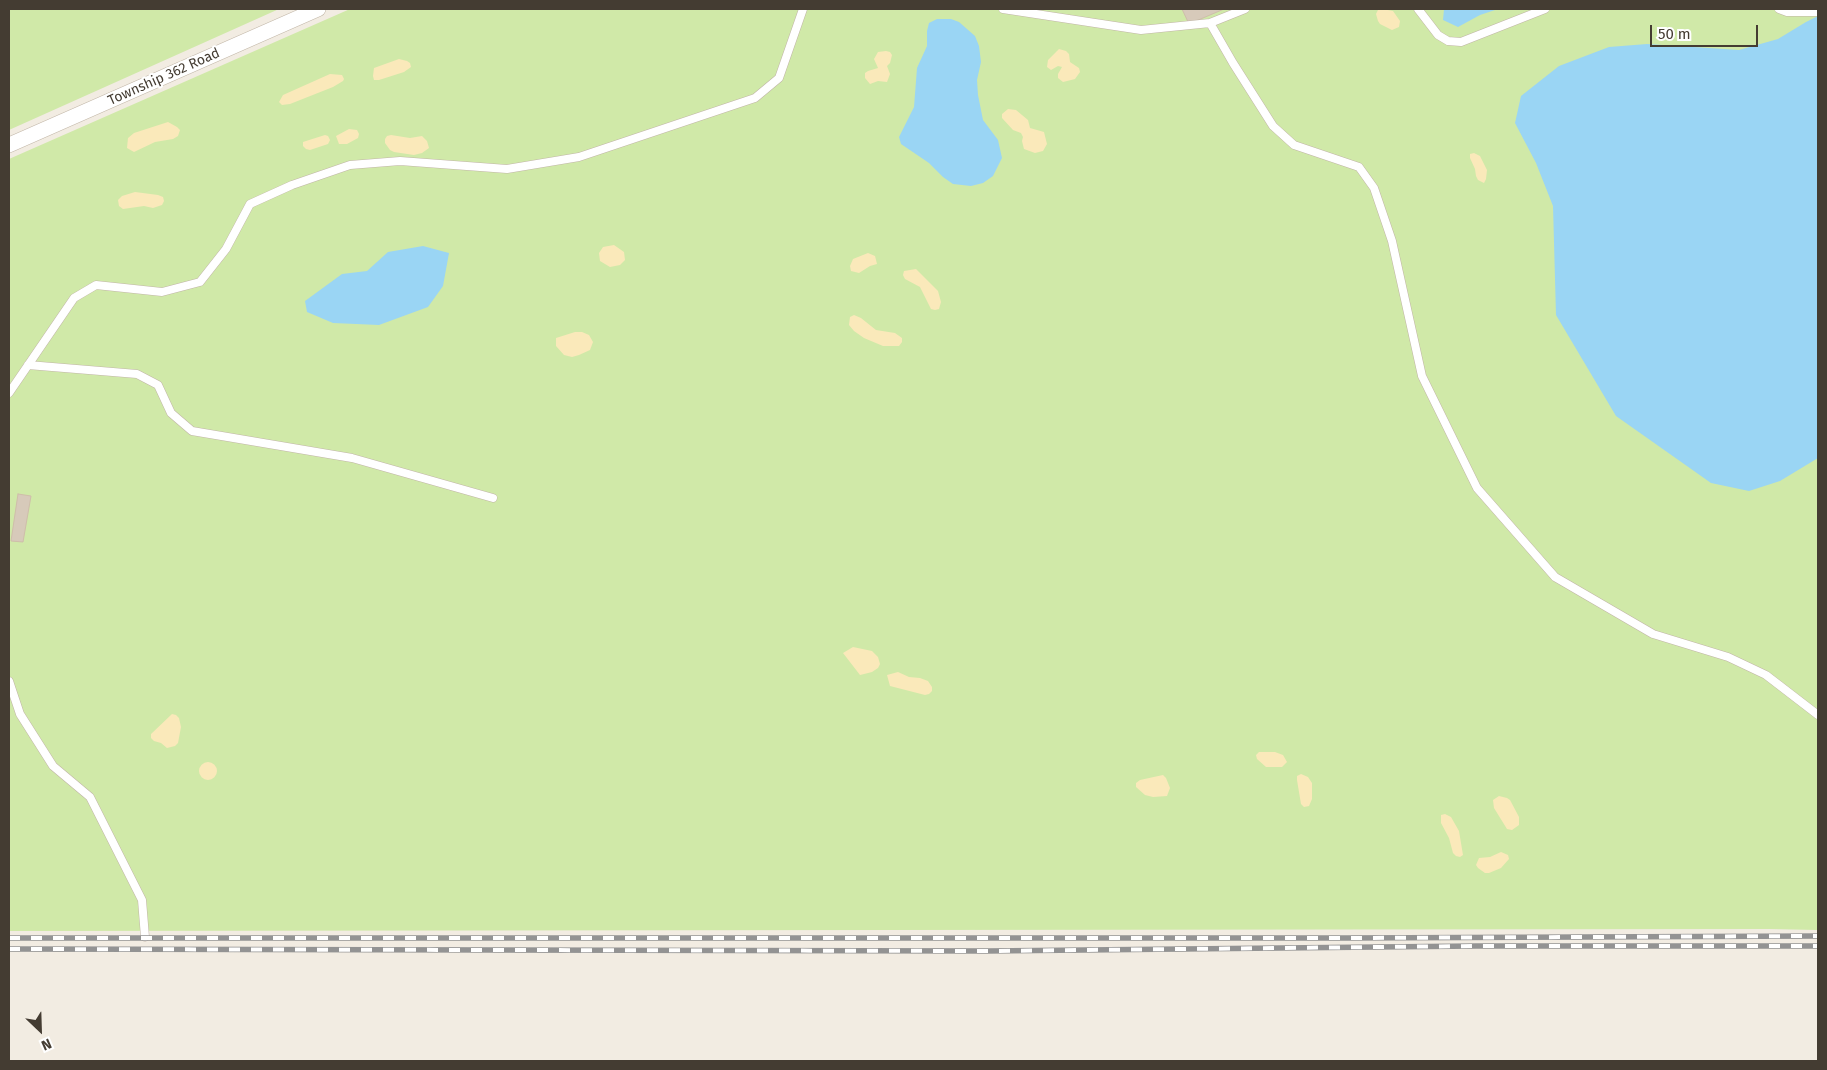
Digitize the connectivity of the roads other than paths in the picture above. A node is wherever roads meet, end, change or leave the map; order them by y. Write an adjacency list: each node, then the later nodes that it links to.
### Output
1 (318, 9): 10 (street, Township 362 Road)
2 (803, 9): 11 (lane)
3 (1003, 9): 9 (lane)
4 (1245, 9): 9 (lane)
5 (1418, 9): 6 (lane)
6 (1545, 9)
7 (1778, 9): 8 (lane)
8 (1818, 12)
9 (1210, 23): 15 (lane)
10 (9, 145)
11 (28, 365): 12 (lane); 13 (lane)
12 (9, 392)
13 (493, 498)
14 (9, 681): 16 (lane)
15 (1818, 715)
16 (144, 938)

